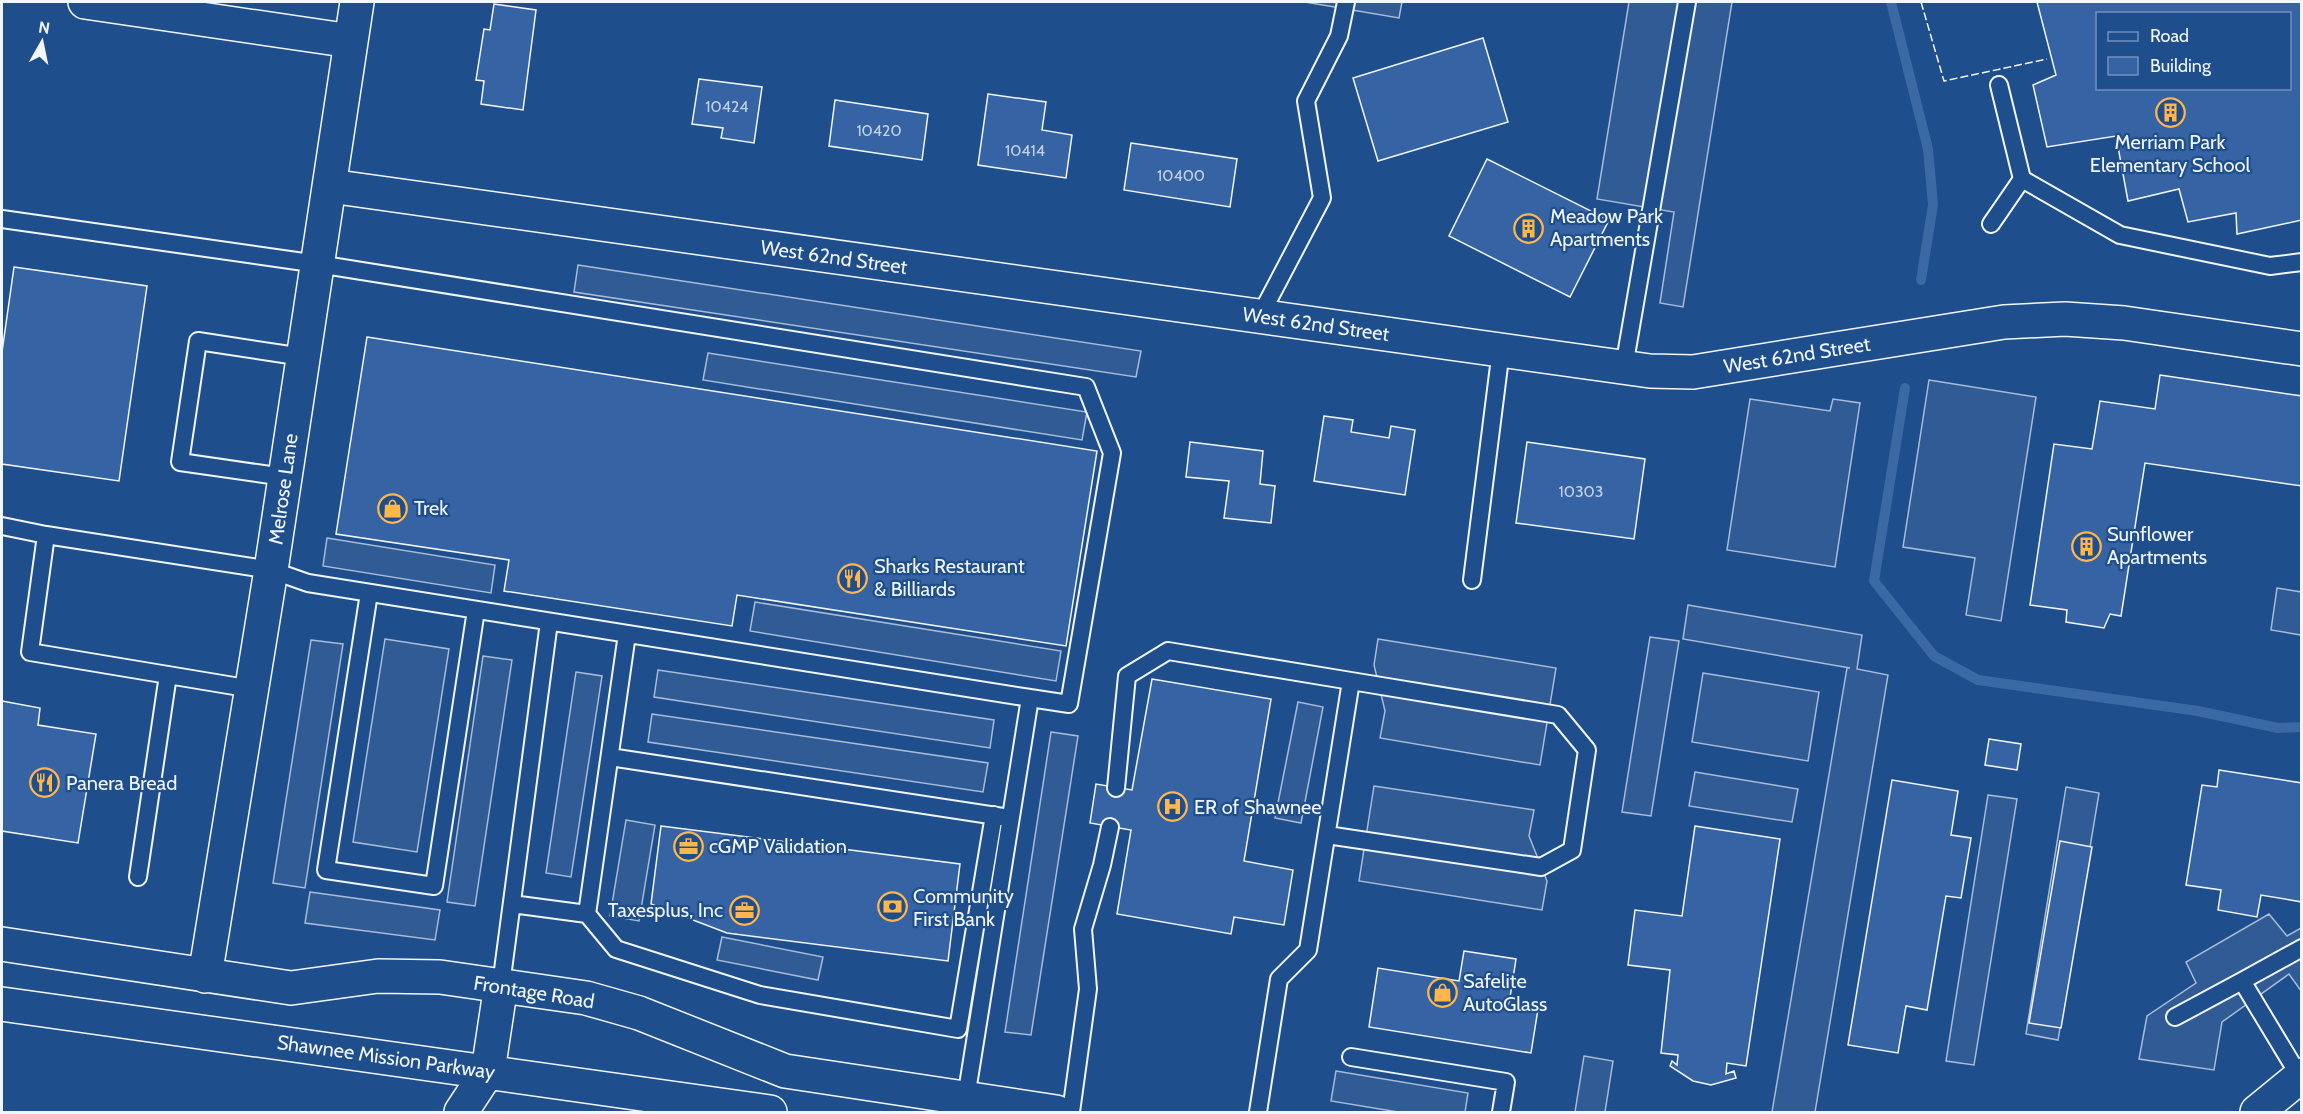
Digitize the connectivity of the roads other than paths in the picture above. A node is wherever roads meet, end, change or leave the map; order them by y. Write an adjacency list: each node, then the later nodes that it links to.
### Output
1 (85, 2): 5 (main road)
2 (357, 2): 5 (main road, Melrose Lane)
3 (1346, 2): 13 (lane)
4 (1687, 2): 17 (lane)
5 (351, 41): 8 (main road, Melrose Lane)
6 (1999, 85): 7 (lane)
7 (2022, 179): 10 (lane); 11 (lane)
8 (330, 186): 12 (main road, Melrose Lane); 13 (main road, West 62nd Street)
9 (2, 219): 12 (lane)
10 (1991, 224)
11 (2301, 262)
12 (318, 264): 16 (main road, Melrose Lane); 30 (lane)
13 (1260, 316): 15 (main road, West 62nd Street)
14 (2301, 349): 17 (main road, West 62nd Street)
15 (1501, 350): 17 (main road, West 62nd Street); 22 (lane)
16 (303, 357): 18 (main road, Melrose Lane); 18 (lane)
17 (1624, 367)
18 (284, 477): 21 (main road, Melrose Lane)
19 (2, 526): 20 (lane)
20 (46, 535): 21 (lane); 27 (lane)
21 (271, 570): 23 (lane); 29 (main road, Melrose Lane)
22 (1472, 580)
23 (369, 593): 24 (lane); 24 (lane)
24 (476, 610): 25 (lane)
25 (549, 622): 26 (lane); 38 (lane)
26 (627, 634): 30 (lane); 31 (lane)
27 (168, 675): 29 (lane); 37 (lane)
28 (1351, 681): 32 (lane); 36 (lane); 36 (lane)
29 (252, 689): 42 (main road, Melrose Lane)
30 (1030, 699): 34 (lane)
31 (610, 756): 33 (lane); 39 (lane)
32 (1116, 788)
33 (994, 815): 34 (lane); 39 (lane)
34 (1011, 818): 50 (lane)
35 (1110, 827): 54 (lane)
36 (1327, 835): 55 (lane)
37 (138, 877)
38 (512, 904): 39 (lane); 44 (lane)
39 (587, 914)
40 (2, 944): 42 (main road, Frontage Road)
41 (2301, 948): 43 (lane)
42 (205, 976): 44 (main road, Frontage Road)
43 (2242, 981): 46 (lane); 49 (lane)
44 (501, 985): 48 (main road); 50 (main road, Frontage Road)
45 (2, 1004): 48 (main road, Shawnee Mission Parkway)
46 (2175, 1017)
47 (1352, 1057): 56 (lane)
48 (488, 1071): 51 (main road); 52 (main road, Shawnee Mission Parkway)
49 (2300, 1076): 57 (main road)
50 (966, 1098): 53 (main road, Frontage Road)
51 (460, 1113)
52 (770, 1113)
53 (1056, 1113)
54 (1071, 1113)
55 (1258, 1113)
56 (1501, 1113)
57 (2258, 1113)

